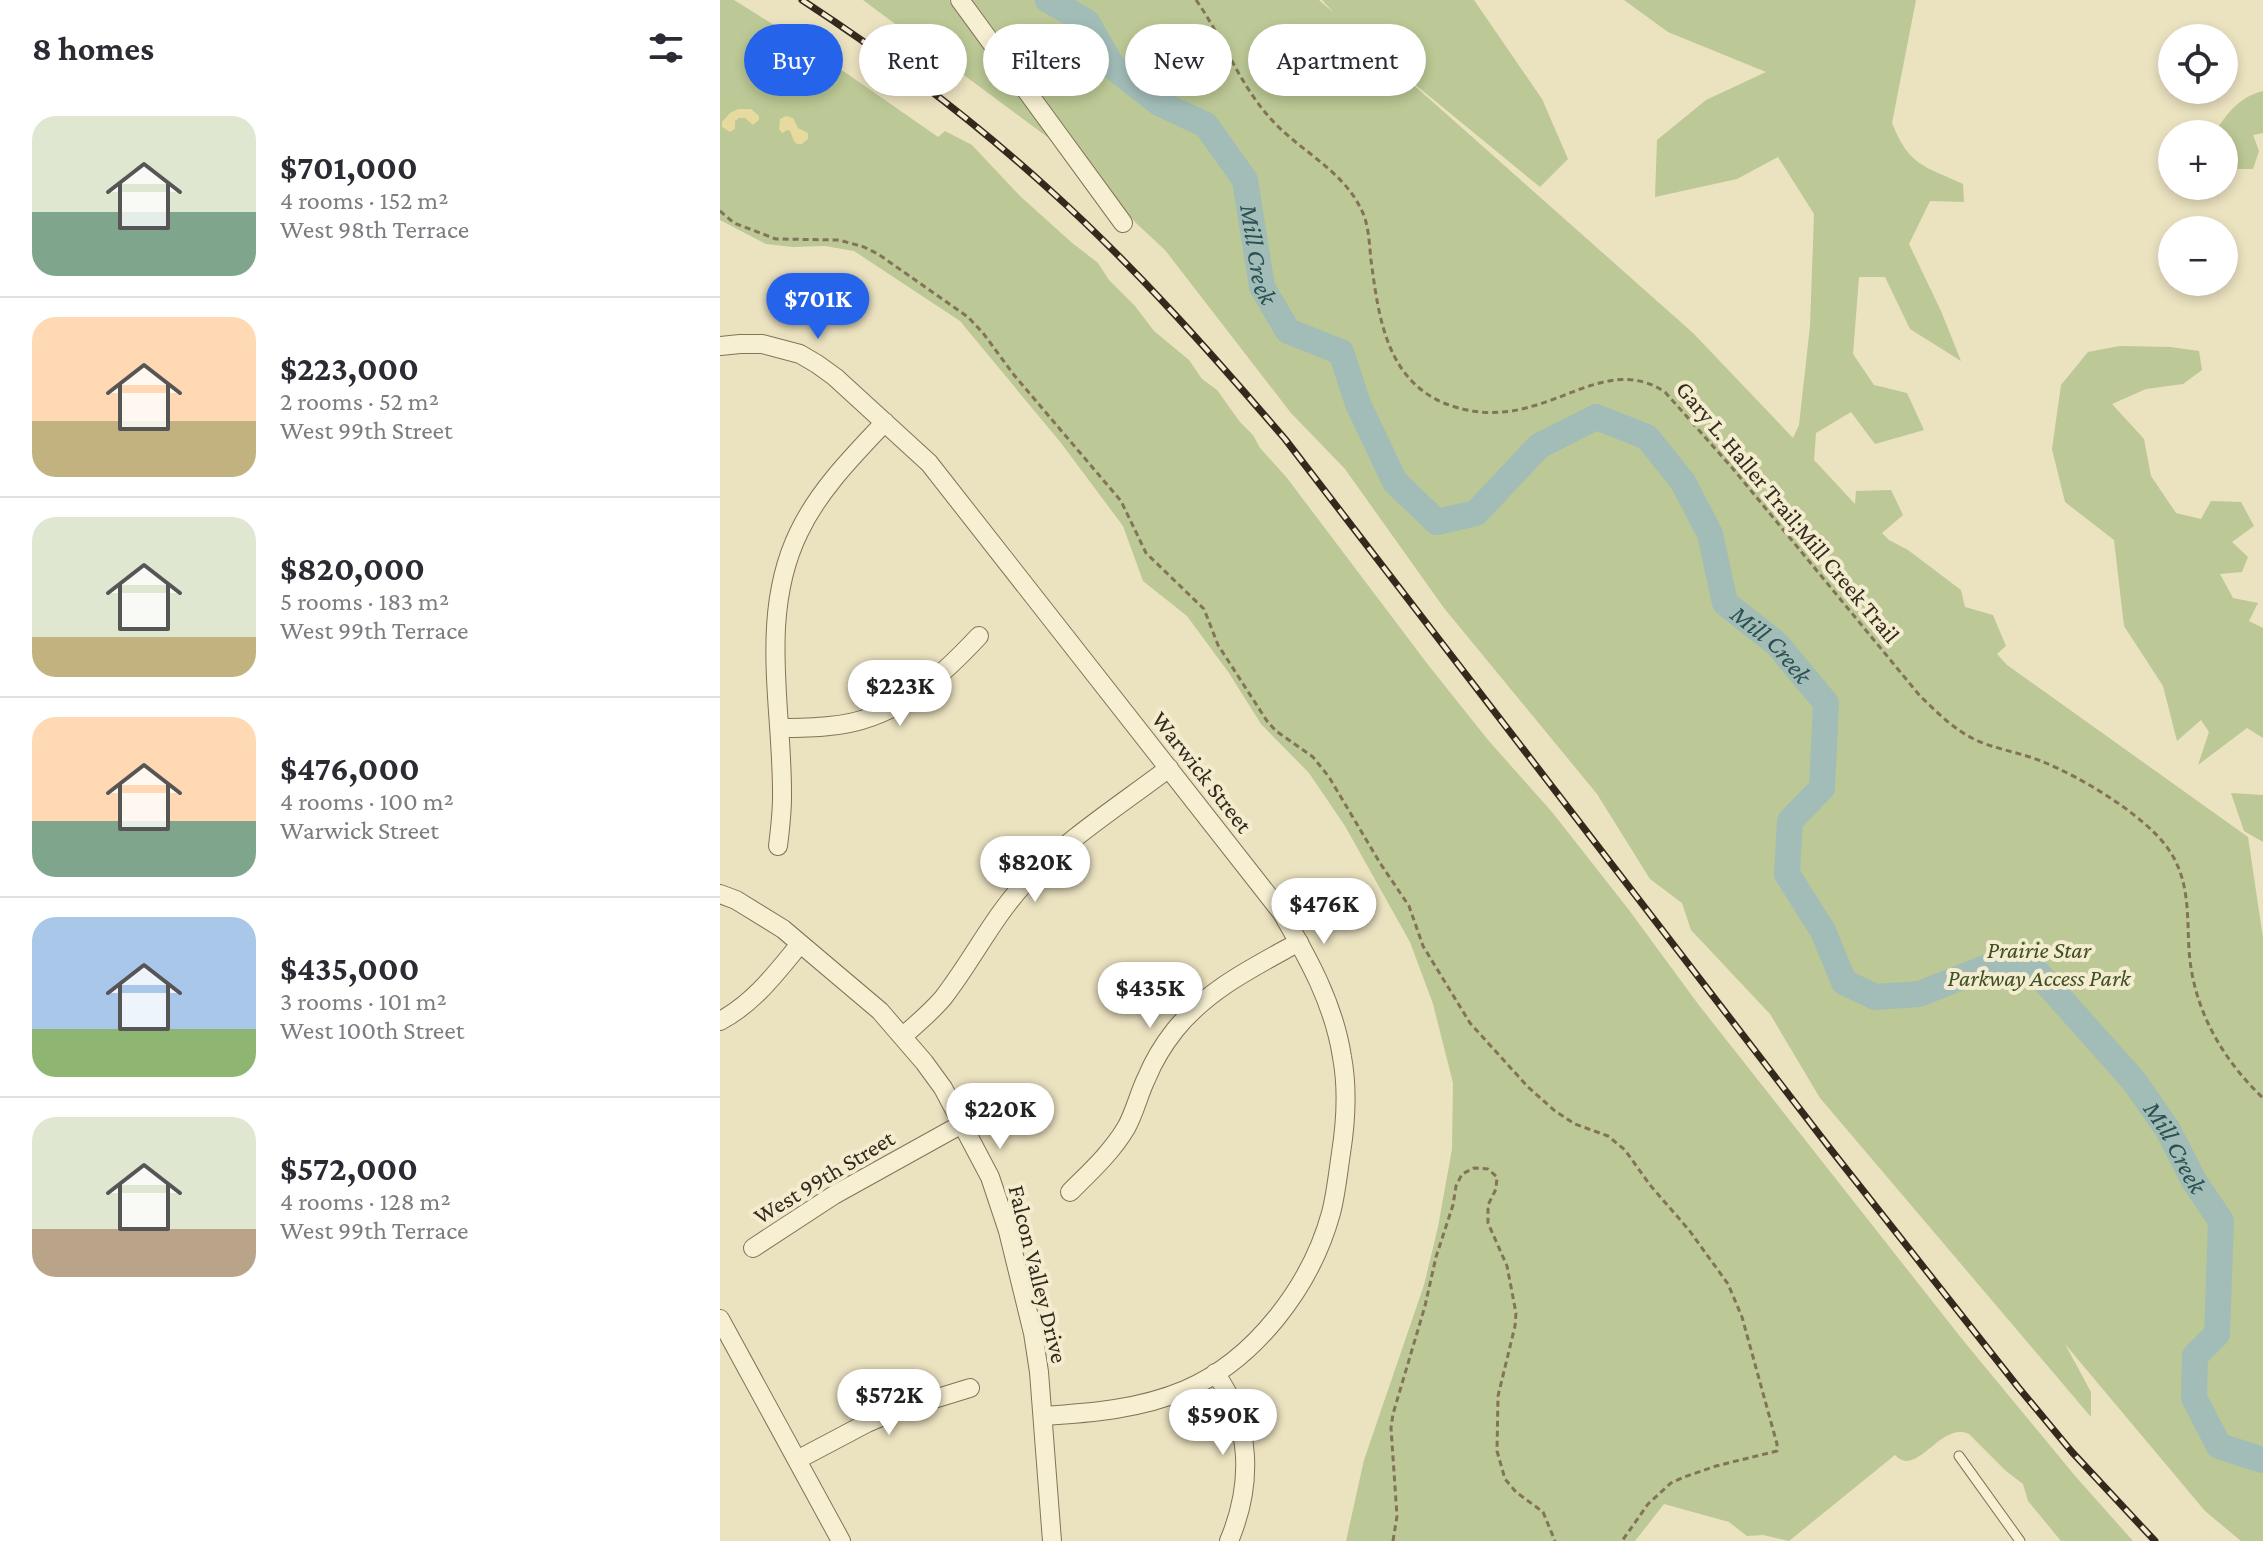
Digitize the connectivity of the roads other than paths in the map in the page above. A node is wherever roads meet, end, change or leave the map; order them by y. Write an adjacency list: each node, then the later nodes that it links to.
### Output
1 (960, 0): 2 (street)
2 (1123, 223)
3 (720, 346): 4 (street, Warwick Street)
4 (885, 422): 6 (street); 7 (street, Warwick Street)
5 (979, 636): 6 (street)
6 (779, 728): 8 (street)
7 (1169, 768): 10 (street, Warwick Street); 13 (street)
8 (778, 846)
9 (720, 894): 11 (street, Falcon Valley Drive)
10 (1299, 942): 15 (street); 18 (street, Warwick Street)
11 (800, 944): 12 (street); 13 (street, Falcon Valley Drive)
12 (720, 1021)
13 (903, 1036): 14 (street, Falcon Valley Drive)
14 (962, 1124): 16 (street, West 99th Street); 20 (street, Falcon Valley Drive)
15 (1070, 1192)
16 (753, 1248)
17 (720, 1319): 22 (street)
18 (1215, 1373): 20 (street, Warwick Street); 25 (street)
19 (970, 1388): 22 (street)
20 (1043, 1416): 24 (street, Falcon Valley Drive)
21 (1959, 1456): 26 (lane)
22 (797, 1460): 23 (street)
23 (841, 1541)
24 (1052, 1541)
25 (1229, 1541)
26 (2020, 1541)

